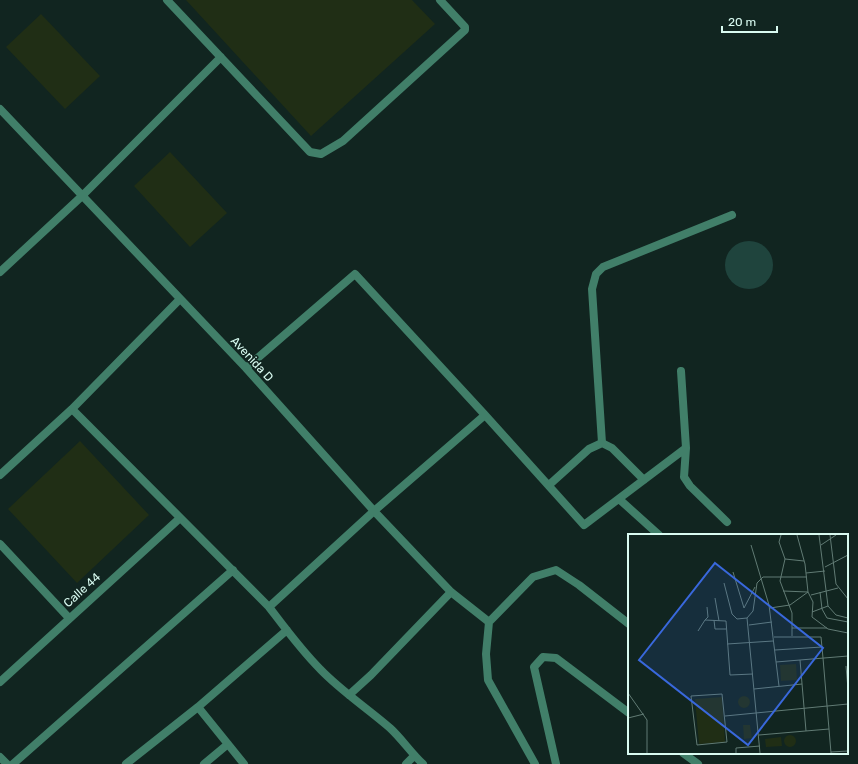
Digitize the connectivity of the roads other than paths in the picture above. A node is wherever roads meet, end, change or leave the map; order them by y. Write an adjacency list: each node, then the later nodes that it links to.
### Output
1 (166, 0): 3 (street)
2 (440, 0): 3 (street)
3 (221, 57): 5 (street)
4 (0, 108): 5 (street, Avenida D)
5 (82, 196): 7 (street); 8 (street, Avenida D)
6 (732, 215): 13 (street)
7 (0, 272)
8 (180, 299): 9 (street, Avenida D); 11 (street)
9 (246, 368): 12 (street); 19 (street, Avenida D)
10 (681, 371): 14 (street)
11 (72, 409): 15 (street); 20 (street)
12 (485, 415): 17 (street); 19 (street)
13 (602, 443): 16 (street); 17 (street)
14 (686, 448): 16 (street); 21 (street)
15 (0, 475)
16 (644, 480): 18 (street)
17 (549, 485): 18 (street)
18 (619, 499): 22 (street)
19 (374, 511): 25 (street, Avenida D); 26 (street)
20 (180, 518): 24 (street); 27 (street, Calle 44)
21 (727, 522)
22 (658, 534)
23 (0, 544): 27 (street)
24 (232, 570): 26 (street); 40 (street)
25 (451, 592): 28 (street, Avenida D); 32 (street)
26 (269, 607): 30 (street)
27 (69, 618): 31 (street, Calle 44)
28 (489, 622): 29 (street); 46 (street)
29 (628, 623)
30 (287, 630): 32 (street); 33 (street)
31 (0, 682)
32 (349, 695): 37 (street)
33 (198, 707): 35 (street); 41 (street)
34 (628, 712): 47 (street)
35 (228, 744): 42 (street); 43 (street)
36 (684, 754): 48 (street)
37 (414, 756): 44 (street); 45 (street)
38 (0, 757): 39 (street)
39 (7, 764)
40 (13, 764)
41 (126, 764)
42 (204, 764)
43 (244, 764)
44 (406, 764)
45 (423, 764)
46 (535, 764)
47 (556, 764)
48 (698, 764)

